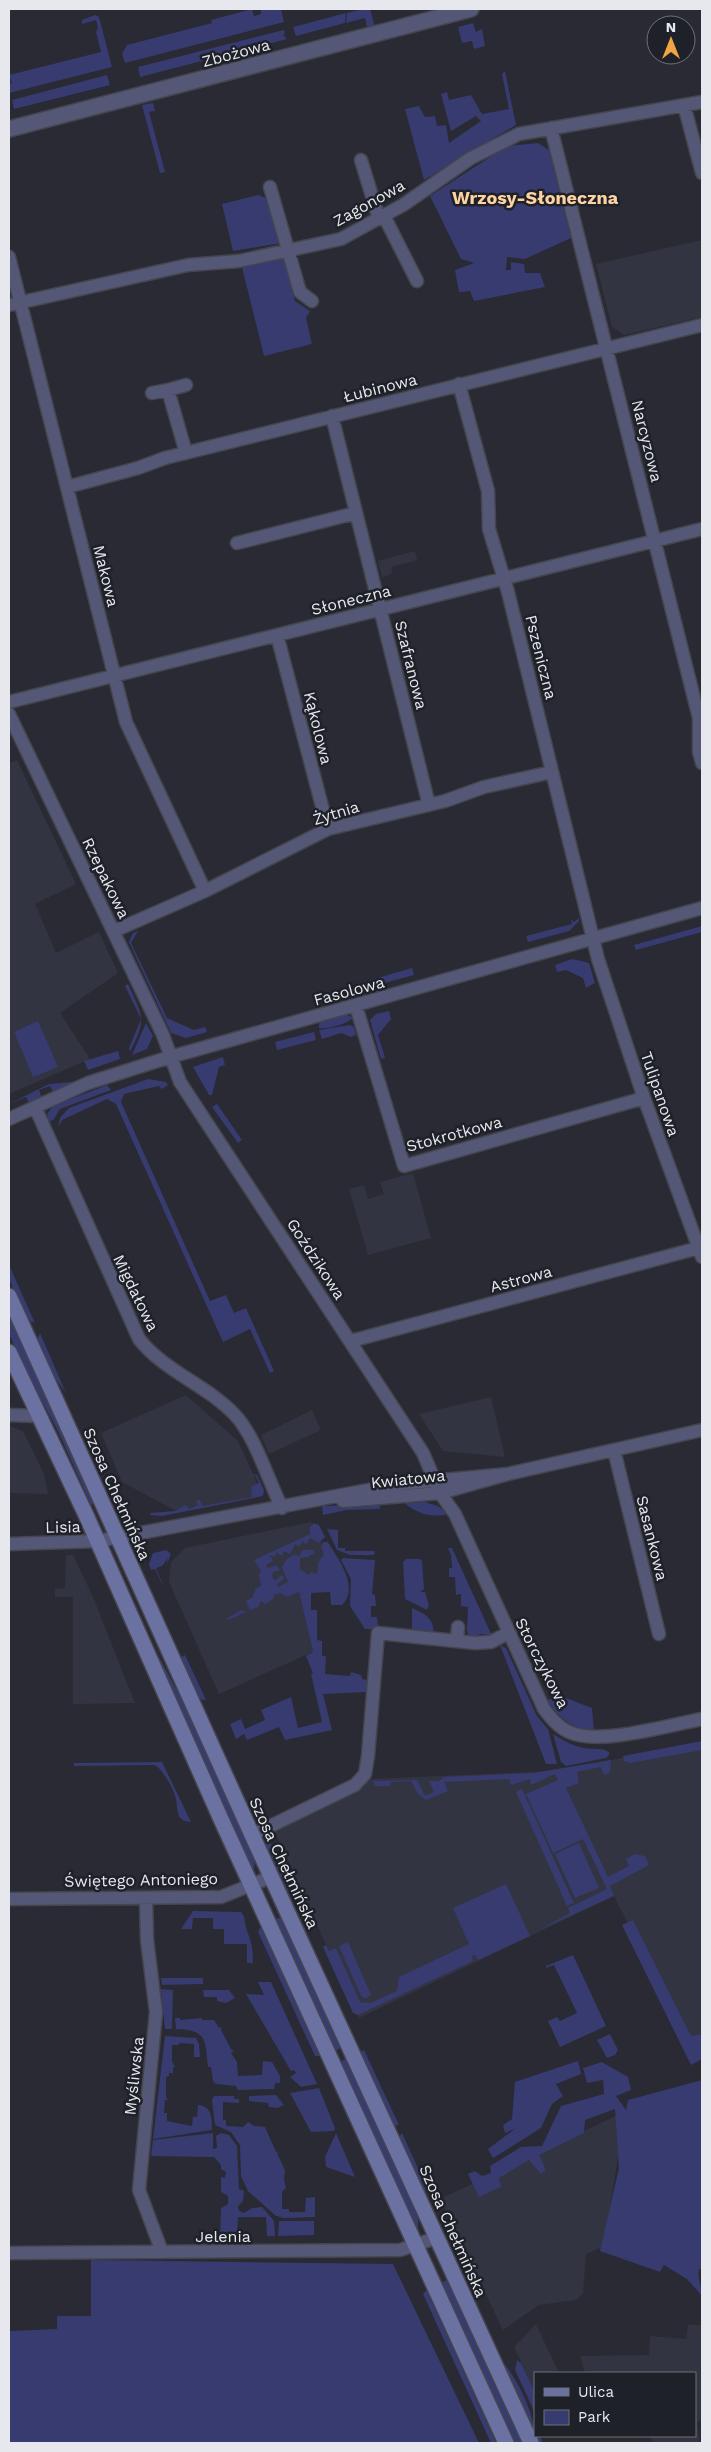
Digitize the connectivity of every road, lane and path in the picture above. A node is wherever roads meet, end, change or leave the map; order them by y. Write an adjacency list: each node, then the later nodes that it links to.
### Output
1 (471, 9): 5 (street, Zbożowa)
2 (702, 102): 3 (street, Zagonowa)
3 (684, 105): 4 (street, Zagonowa); 7 (street)
4 (551, 128): 9 (street, Zagonowa); 16 (street, Narcyzowa)
5 (9, 129)
6 (361, 160): 9 (street)
7 (702, 174)
8 (270, 187): 10 (street)
9 (382, 217): 10 (street, Zagonowa); 12 (street)
10 (287, 250): 13 (street); 14 (street, Zagonowa)
11 (9, 257): 14 (street, Makowa)
12 (417, 281)
13 (312, 301)
14 (15, 304): 23 (street, Makowa)
15 (702, 325): 16 (street, Łubinowa)
16 (607, 348): 17 (street, Łubinowa); 26 (street, Narcyzowa)
17 (459, 384): 21 (street, Łubinowa); 28 (street, Pszeniczna)
18 (186, 385): 19 (street)
19 (168, 390): 20 (street); 22 (street)
20 (152, 393)
21 (332, 416): 22 (street, Łubinowa); 24 (street, Szafranowa)
22 (186, 453): 23 (street, Łubinowa)
23 (67, 487): 31 (street, Makowa)
24 (356, 513): 27 (street); 29 (street, Szafranowa)
25 (702, 529): 26 (street, Słoneczna)
26 (655, 541): 28 (street, Słoneczna); 34 (street, Narcyzowa)
27 (237, 543)
28 (503, 579): 29 (street, Słoneczna); 35 (street, Pszeniczna)
29 (381, 609): 30 (street, Słoneczna); 36 (street, Szafranowa)
30 (277, 635): 31 (street, Słoneczna); 37 (street, Kąkolowa)
31 (114, 676): 32 (street, Słoneczna); 38 (street, Makowa)
32 (9, 702)
33 (9, 714): 40 (street, Rzepakowa)
34 (702, 763)
35 (552, 772): 36 (street, Żytnia); 41 (street, Pszeniczna)
36 (429, 805): 37 (street, Żytnia)
37 (328, 829): 38 (street, Żytnia)
38 (205, 891): 40 (street, Żytnia)
39 (702, 908): 41 (street, Fasolowa)
40 (114, 931): 43 (street, Rzepakowa)
41 (593, 939): 42 (street, Fasolowa); 44 (street, Tulipanowa)
42 (356, 1006): 43 (street, Fasolowa); 44 (street, Stokrotkowa)
43 (170, 1057): 45 (street, Fasolowa); 49 (street, Goździkowa)
44 (644, 1098): 47 (street, Tulipanowa)
45 (35, 1107): 46 (street, Fasolowa); 59 (street, Migdałowa)
46 (9, 1119)
47 (701, 1250): 49 (street, Astrowa)
48 (9, 1296): 60 (main road, Szosa Chełmińska)
49 (351, 1341): 56 (street, Goździkowa)
50 (9, 1352): 52 (main road)
51 (9, 1415): 52 (street)
52 (38, 1416): 61 (main road)
53 (702, 1430): 54 (street, Kwiatowa)
54 (614, 1450): 55 (street, Kwiatowa); 65 (street, Sasankowa)
55 (508, 1474): 56 (street, Kwiatowa); 57 (street, Kwiatowa)
56 (434, 1480): 57 (street, Storczykowa); 58 (street, Kwiatowa)
57 (440, 1493): 58 (street, Kwiatowa); 64 (street, Storczykowa)
58 (310, 1502): 59 (street, Kwiatowa)
59 (282, 1508): 60 (street, Kwiatowa)
60 (118, 1538): 61 (street, Lisia); 68 (main road, Szosa Chełmińska)
61 (98, 1541): 62 (street, Lisia); 70 (main road)
62 (9, 1544)
63 (458, 1626): 66 (street)
64 (508, 1634): 66 (street); 67 (street, Storczykowa)
65 (659, 1634)
66 (457, 1641): 68 (street)
67 (702, 1719)
68 (252, 1835): 69 (main road, Szosa Chełmińska)
69 (272, 1877): 70 (street, Świętego Antoniego); 73 (main road, Szosa Chełmińska)
70 (251, 1886): 71 (street, Świętego Antoniego); 74 (main road)
71 (146, 1898): 72 (street, Świętego Antoniego); 75 (street, Myśliwska)
72 (9, 1899)
73 (436, 2238): 74 (street, Jelenia); 78 (main road, Szosa Chełmińska)
74 (414, 2247): 75 (street, Jelenia); 77 (main road)
75 (162, 2252): 76 (street, Jelenia)
76 (9, 2254)
77 (506, 2443)
78 (531, 2443)

